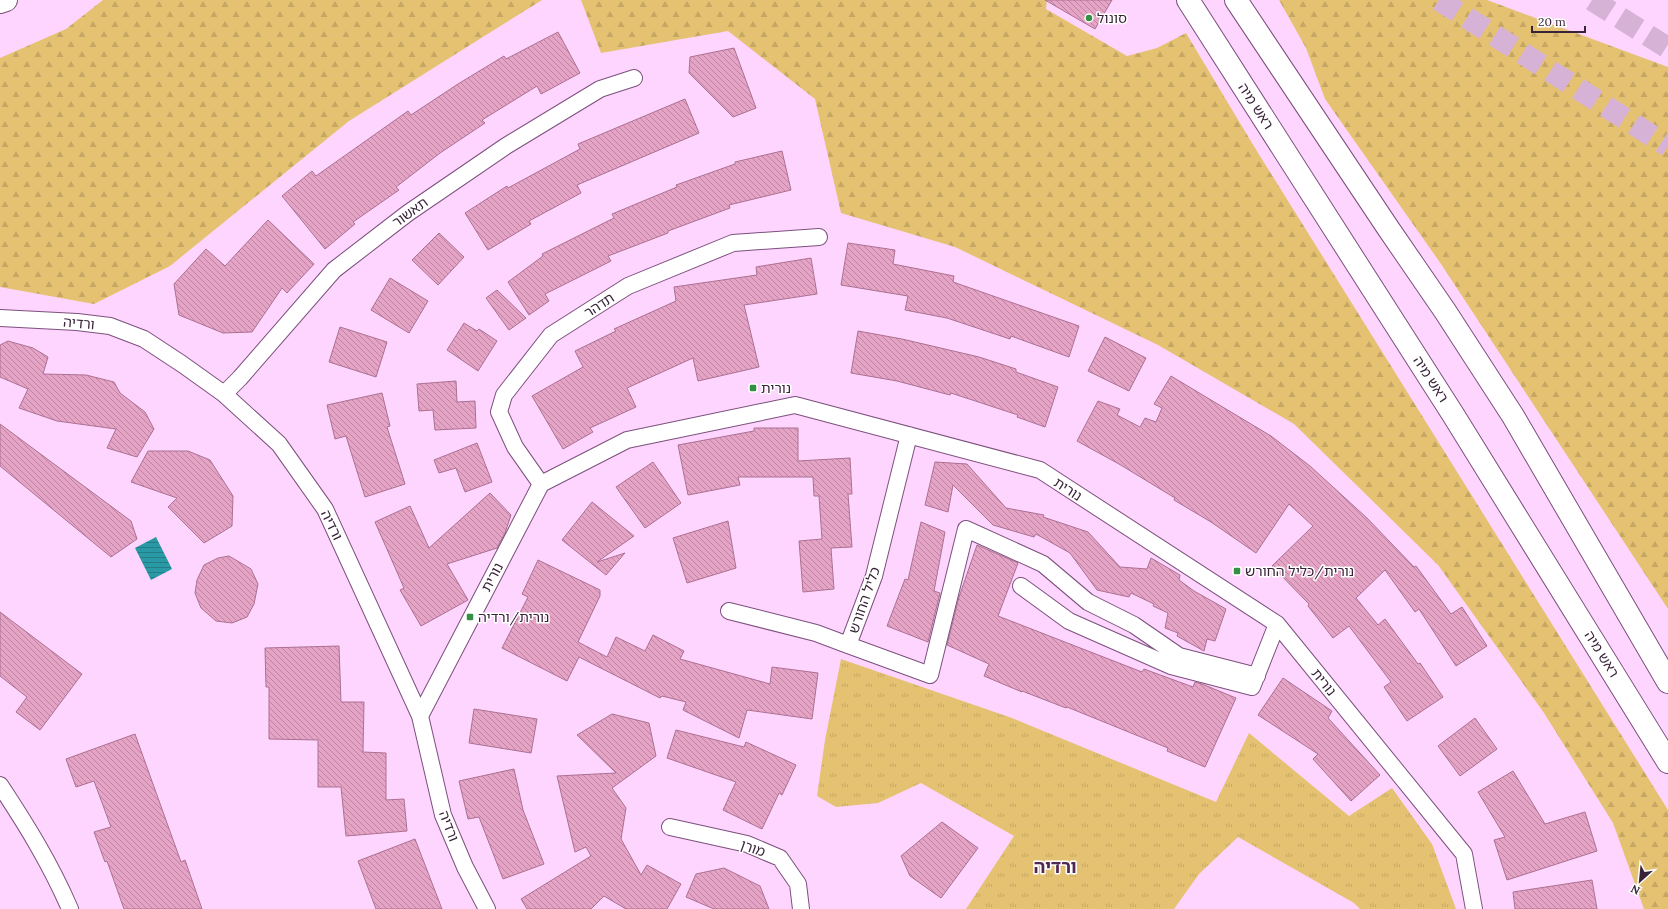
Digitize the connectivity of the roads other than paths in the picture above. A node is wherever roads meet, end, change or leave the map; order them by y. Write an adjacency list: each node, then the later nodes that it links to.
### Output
1 (6, 0): 4 (street)
2 (1188, 0): 18 (street, ראש מיה)
3 (1236, 0): 16 (street)
4 (0, 2)
5 (634, 78): 8 (street, תאשור)
6 (819, 237): 10 (street, תדהר)
7 (0, 318): 8 (street, ורדיה)
8 (224, 394): 17 (street, ורדיה)
9 (909, 436): 10 (street, נורית); 13 (street, נורית); 14 (street, כליל החורש)
10 (541, 484): 17 (street, נורית)
11 (1021, 586): 15 (street)
12 (729, 611): 14 (street, כליל החורש)
13 (1277, 624): 15 (street); 24 (street, נורית)
14 (848, 645): 15 (street)
15 (1256, 676)
16 (1668, 682)
17 (420, 716): 22 (street, ורדיה)
18 (1668, 762)
19 (0, 785): 21 (street)
20 (670, 827): 23 (street, מורן)
21 (70, 909)
22 (487, 909)
23 (801, 909)
24 (1474, 909)

